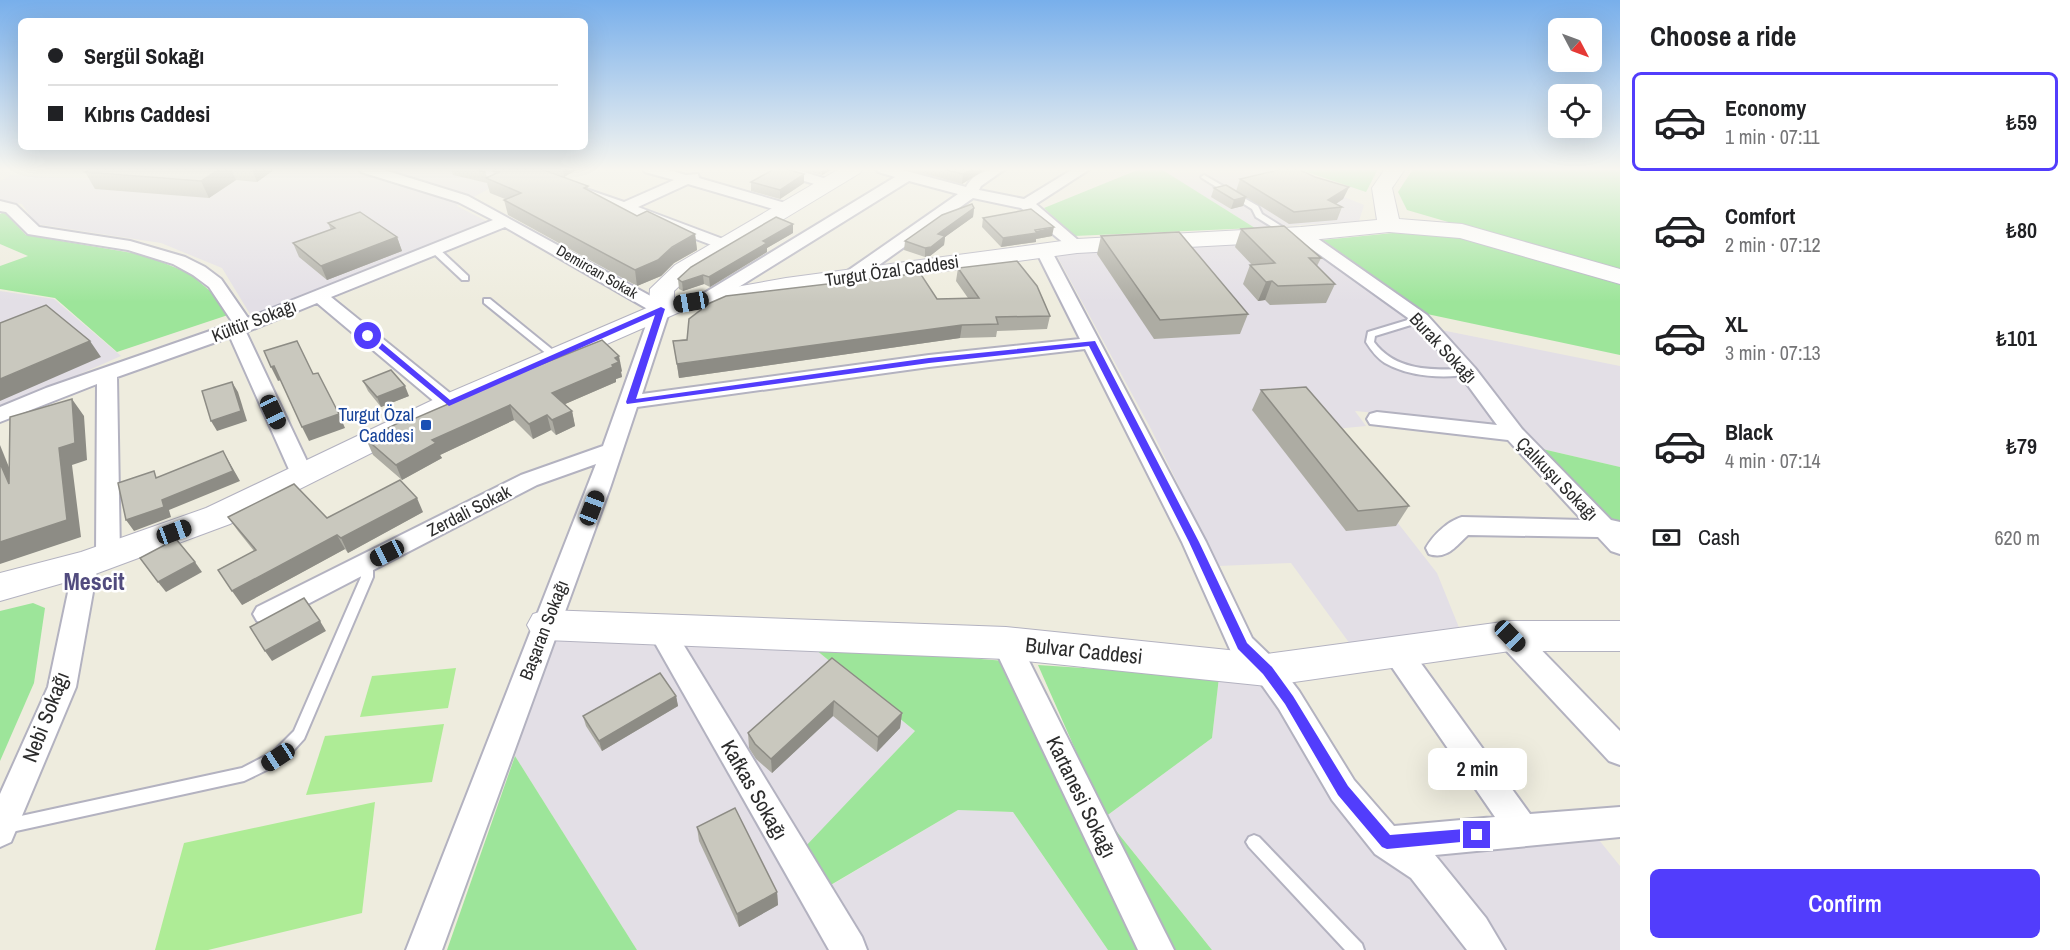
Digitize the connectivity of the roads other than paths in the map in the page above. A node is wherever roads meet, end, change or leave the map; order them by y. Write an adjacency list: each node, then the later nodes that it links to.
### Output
1 (16, 213): 25 (street)
2 (490, 213): 10 (street, Demircan Sokak)
3 (642, 213): 13 (street)
4 (779, 213): 13 (street)
5 (846, 213): 21 (street)
6 (941, 213): 17 (street)
7 (1037, 213): 14 (street)
8 (1258, 213): 12 (lane)
9 (1387, 213): 11 (street)
10 (505, 221): 15 (street, Kültür Sokağı); 23 (street, Demircan Sokak)
11 (1389, 225): 12 (street, Turgut Özal Caddesi); 18 (street, Turgut Özal Caddesi)
12 (1296, 234): 14 (street, Turgut Özal Caddesi); 24 (street, Burak Sokağı)
13 (724, 245): 23 (street)
14 (1077, 246): 16 (street, Turgut Özal Caddesi)
15 (434, 249): 19 (lane); 20 (street, Kültür Sokağı)
16 (1044, 251): 17 (street, Turgut Özal Caddesi); 26 (street)
17 (852, 276): 21 (street, Turgut Özal Caddesi)
18 (1620, 277)
19 (465, 278)
20 (319, 296): 25 (street, Kültür Sokağı); 31 (street)
21 (707, 299): 23 (street, Turgut Özal Caddesi)
22 (487, 301): 27 (lane)
23 (661, 309): 27 (street, Turgut Özal Caddesi); 30 (street, Başaran Sokağı)
24 (1421, 319): 28 (street, Burak Sokağı); 28 (lane)
25 (240, 327): 29 (street, Kültür Sokağı); 36 (street)
26 (1092, 343): 30 (street); 49 (street)
27 (556, 357): 31 (street, Turgut Özal Caddesi)
28 (1468, 372): 34 (street, Burak Sokağı)
29 (107, 373): 32 (street, Kültür Sokağı); 39 (street, Nebi Sokağı)
30 (630, 402): 35 (street, Başaran Sokağı)
31 (449, 403): 36 (street, Turgut Özal Caddesi)
32 (0, 415)
33 (1377, 419): 34 (street, Çalıkuşu Sokağı)
34 (1514, 434): 37 (street, Çalıkuşu Sokağı)
35 (613, 450): 40 (street, Zerdali Sokak); 43 (street, Başaran Sokağı)
36 (302, 474): 39 (street, Turgut Özal Caddesi)
37 (1615, 534): 38 (street)
38 (1438, 548)
39 (97, 560): 41 (street, Turgut Özal Caddesi); 51 (street, Nebi Sokağı)
40 (367, 563): 42 (street, Zerdali Sokak); 51 (lane)
41 (0, 587)
42 (266, 614)
43 (546, 625): 44 (street, Bulvar Caddesi); 56 (street, Başaran Sokağı)
44 (660, 629): 47 (street, Bulvar Caddesi); 57 (street, Kafkas Sokağı)
45 (1510, 636): 46 (street, Bulvar Caddesi); 48 (street, Bulvar Caddesi); 50 (street)
46 (1620, 636)
47 (1006, 643): 49 (street, Bulvar Caddesi); 58 (street, Kartanesi Sokağı)
48 (1397, 652): 49 (street, Bulvar Caddesi); 53 (street)
49 (1268, 670): 55 (street)
50 (1620, 751)
51 (1, 829)
52 (1615, 829): 53 (street)
53 (1523, 831): 55 (street)
54 (1254, 842): 59 (lane)
55 (1387, 843): 60 (street)
56 (423, 950)
57 (849, 950)
58 (1156, 950)
59 (1356, 950)
60 (1487, 950)

